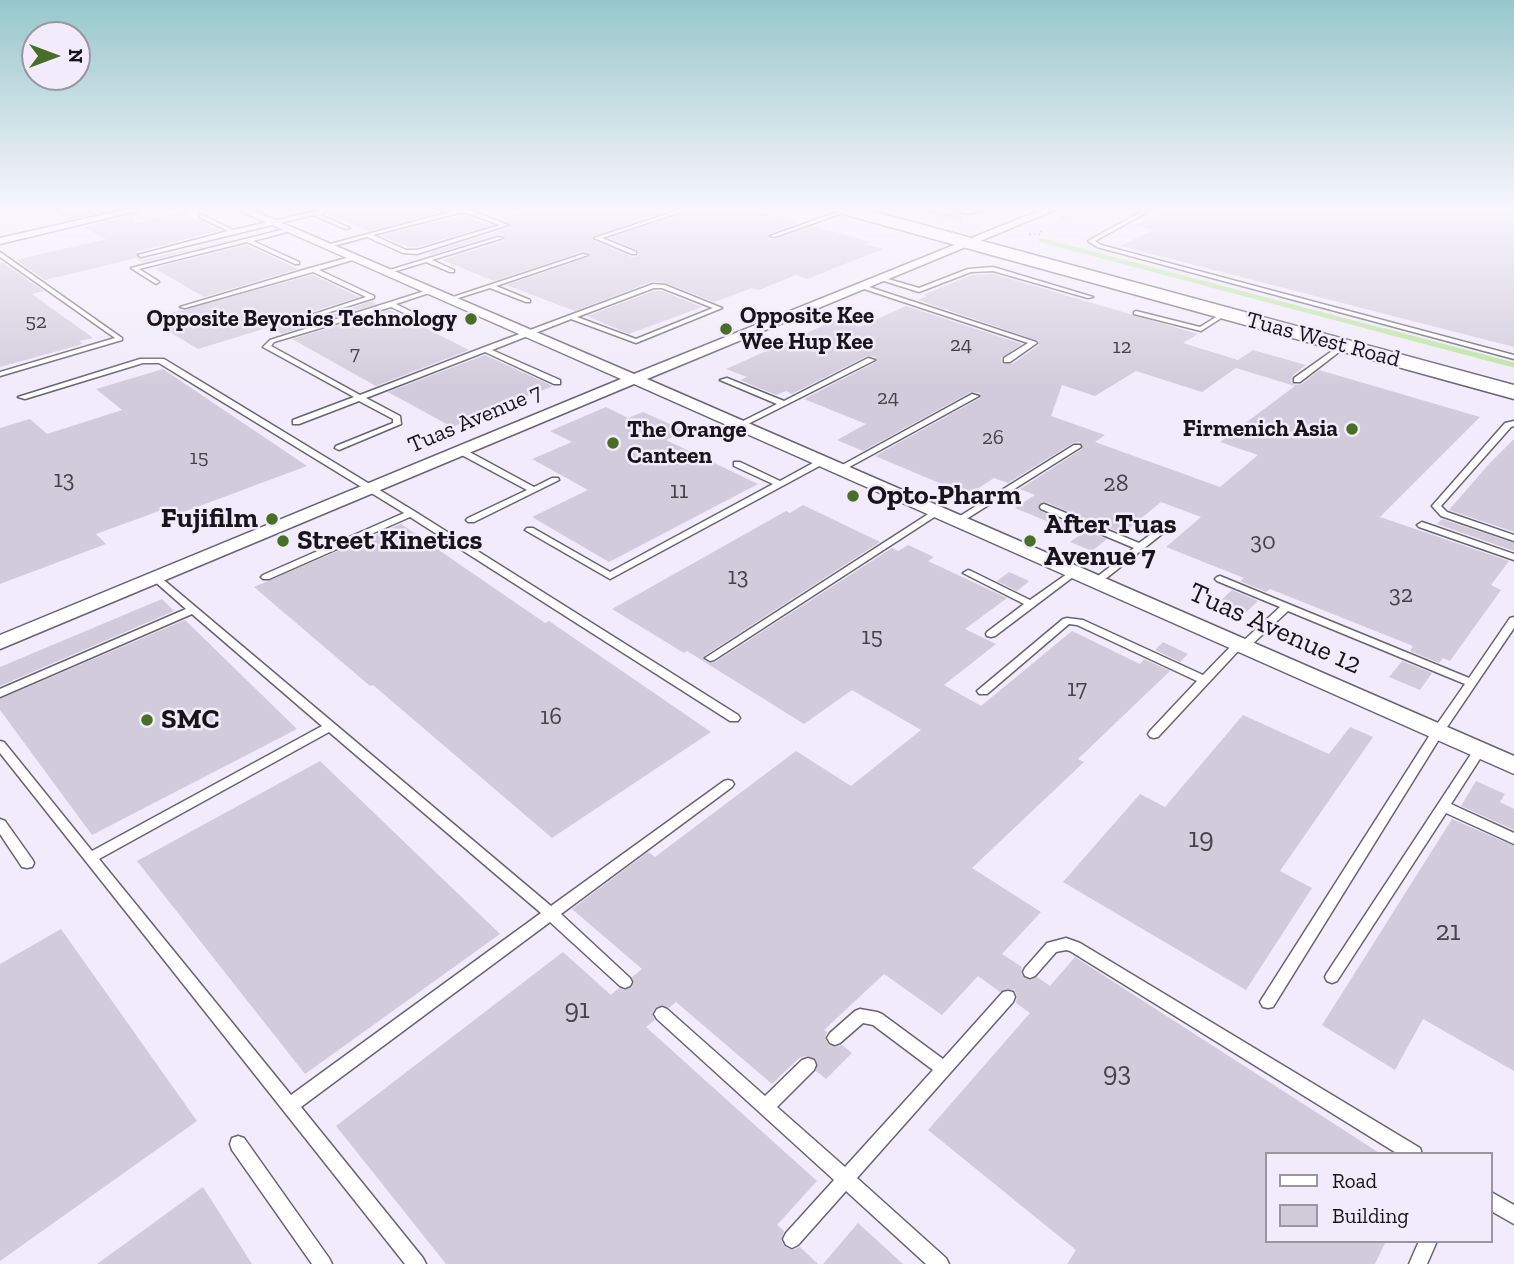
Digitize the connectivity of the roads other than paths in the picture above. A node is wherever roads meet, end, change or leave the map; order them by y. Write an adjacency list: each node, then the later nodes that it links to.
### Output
1 (21, 269): 35 (lane)
2 (136, 269): 15 (lane)
3 (312, 269): 23 (lane); 27 (lane)
4 (379, 269): 13 (street, Tuas Avenue 12)
5 (396, 269): 13 (lane)
6 (447, 269): 12 (lane)
7 (543, 269): 16 (lane)
8 (905, 269): 14 (street, Tuas Avenue 7)
9 (1076, 269): 25 (main road, Tuas West Road)
10 (1091, 269): 36 (main road, Tuas West Road)
11 (1185, 269): 32 (lane)
12 (452, 271)
13 (386, 272): 18 (street, Tuas Avenue 12)
14 (880, 279): 17 (street, Tuas Avenue 7); 19 (lane)
15 (156, 282)
16 (491, 286): 20 (lane); 21 (lane)
17 (863, 286): 34 (lane); 37 (street, Tuas Avenue 7)
18 (430, 290): 20 (street, Tuas Avenue 12); 22 (lane)
19 (1090, 297)
20 (450, 299): 29 (street, Tuas Avenue 12)
21 (528, 301)
22 (390, 305): 28 (lane); 44 (lane)
23 (183, 307)
24 (1136, 313): 25 (lane)
25 (1226, 313): 30 (main road, Tuas West Road)
26 (571, 317): 26 (lane); 29 (lane)
27 (296, 321)
28 (430, 323)
29 (528, 333): 31 (lane); 37 (street, Tuas Avenue 12)
30 (1344, 345): 39 (lane); 41 (main road, Tuas West Road)
31 (484, 349): 40 (lane); 44 (lane)
32 (1514, 357)
33 (871, 360): 45 (lane)
34 (1007, 360)
35 (0, 374)
36 (1514, 377)
37 (634, 379): 48 (street, Tuas Avenue 12); 51 (street, Tuas Avenue 7)
38 (724, 380): 45 (lane)
39 (1297, 380)
40 (557, 382)
41 (1514, 392)
42 (975, 396): 54 (lane)
43 (22, 397): 57 (lane)
44 (357, 398): 46 (lane); 50 (lane)
45 (784, 404): 48 (lane)
46 (296, 422)
47 (1514, 423): 67 (lane)
48 (740, 426): 52 (street, Tuas Avenue 12)
49 (1077, 447): 63 (lane)
50 (339, 448)
51 (461, 451): 57 (street, Tuas Avenue 7); 58 (lane)
52 (822, 461): 54 (street, Tuas Avenue 12); 56 (lane)
53 (737, 464): 56 (lane)
54 (839, 469): 60 (street, Tuas Avenue 12)
55 (555, 480): 58 (lane)
56 (780, 484): 65 (lane)
57 (372, 488): 61 (lane); 73 (street, Tuas Avenue 7)
58 (534, 490): 62 (lane)
59 (1044, 508): 68 (lane)
60 (936, 512): 63 (street, Tuas Avenue 12); 83 (lane)
61 (411, 513): 72 (lane); 88 (lane)
62 (471, 520)
63 (957, 521): 70 (street, Tuas Avenue 12)
64 (1422, 525): 69 (lane)
65 (530, 530)
66 (1157, 534): 68 (lane)
67 (1514, 538)
68 (1140, 547): 75 (lane)
69 (1514, 557)
70 (1074, 572): 75 (street, Tuas Avenue 12); 76 (lane)
71 (968, 573): 76 (lane)
72 (266, 577)
73 (156, 578): 78 (lane); 81 (street, Tuas Avenue 7)
74 (1220, 579): 77 (lane)
75 (1096, 582): 82 (street, Tuas Avenue 12)
76 (1031, 604): 80 (lane)
77 (1286, 607): 82 (lane); 85 (lane)
78 (192, 610): 87 (lane); 89 (lane)
79 (1514, 620): 85 (lane)
80 (991, 634)
81 (0, 643)
82 (1241, 646): 84 (lane); 90 (street, Tuas Avenue 12)
83 (710, 658)
84 (1204, 680): 86 (lane); 91 (lane)
85 (1472, 682): 90 (lane)
86 (983, 691)
87 (0, 693)
88 (734, 718)
89 (329, 727): 99 (lane); 101 (lane)
90 (1437, 733): 93 (street, Tuas Avenue 12); 106 (lane)
91 (1154, 734)
92 (0, 745): 99 (lane)
93 (1479, 751): 94 (street, Tuas Avenue 12); 96 (lane)
94 (1514, 766)
95 (728, 784): 101 (lane)
96 (1443, 806): 98 (lane); 103 (lane)
97 (0, 824): 100 (lane)
98 (1514, 839)
99 (90, 858): 111 (lane)
100 (27, 863)
101 (551, 914): 104 (lane); 111 (lane)
102 (1030, 972): 114 (lane)
103 (1332, 977)
104 (625, 982)
105 (1007, 997): 110 (lane)
106 (1268, 1002)
107 (662, 1014): 112 (lane)
108 (835, 1038): 110 (lane)
109 (808, 1065): 112 (lane)
110 (944, 1069): 115 (lane)
111 (291, 1104): 121 (lane)
112 (765, 1107): 115 (lane)
113 (238, 1144): 120 (lane)
114 (1411, 1152)
115 (846, 1180): 118 (lane); 122 (lane)
116 (1493, 1202): 117 (lane)
117 (1514, 1215)
118 (792, 1240)
119 (1427, 1243): 123 (lane)
120 (323, 1264)
121 (417, 1264)
122 (940, 1264)
123 (1418, 1264)

